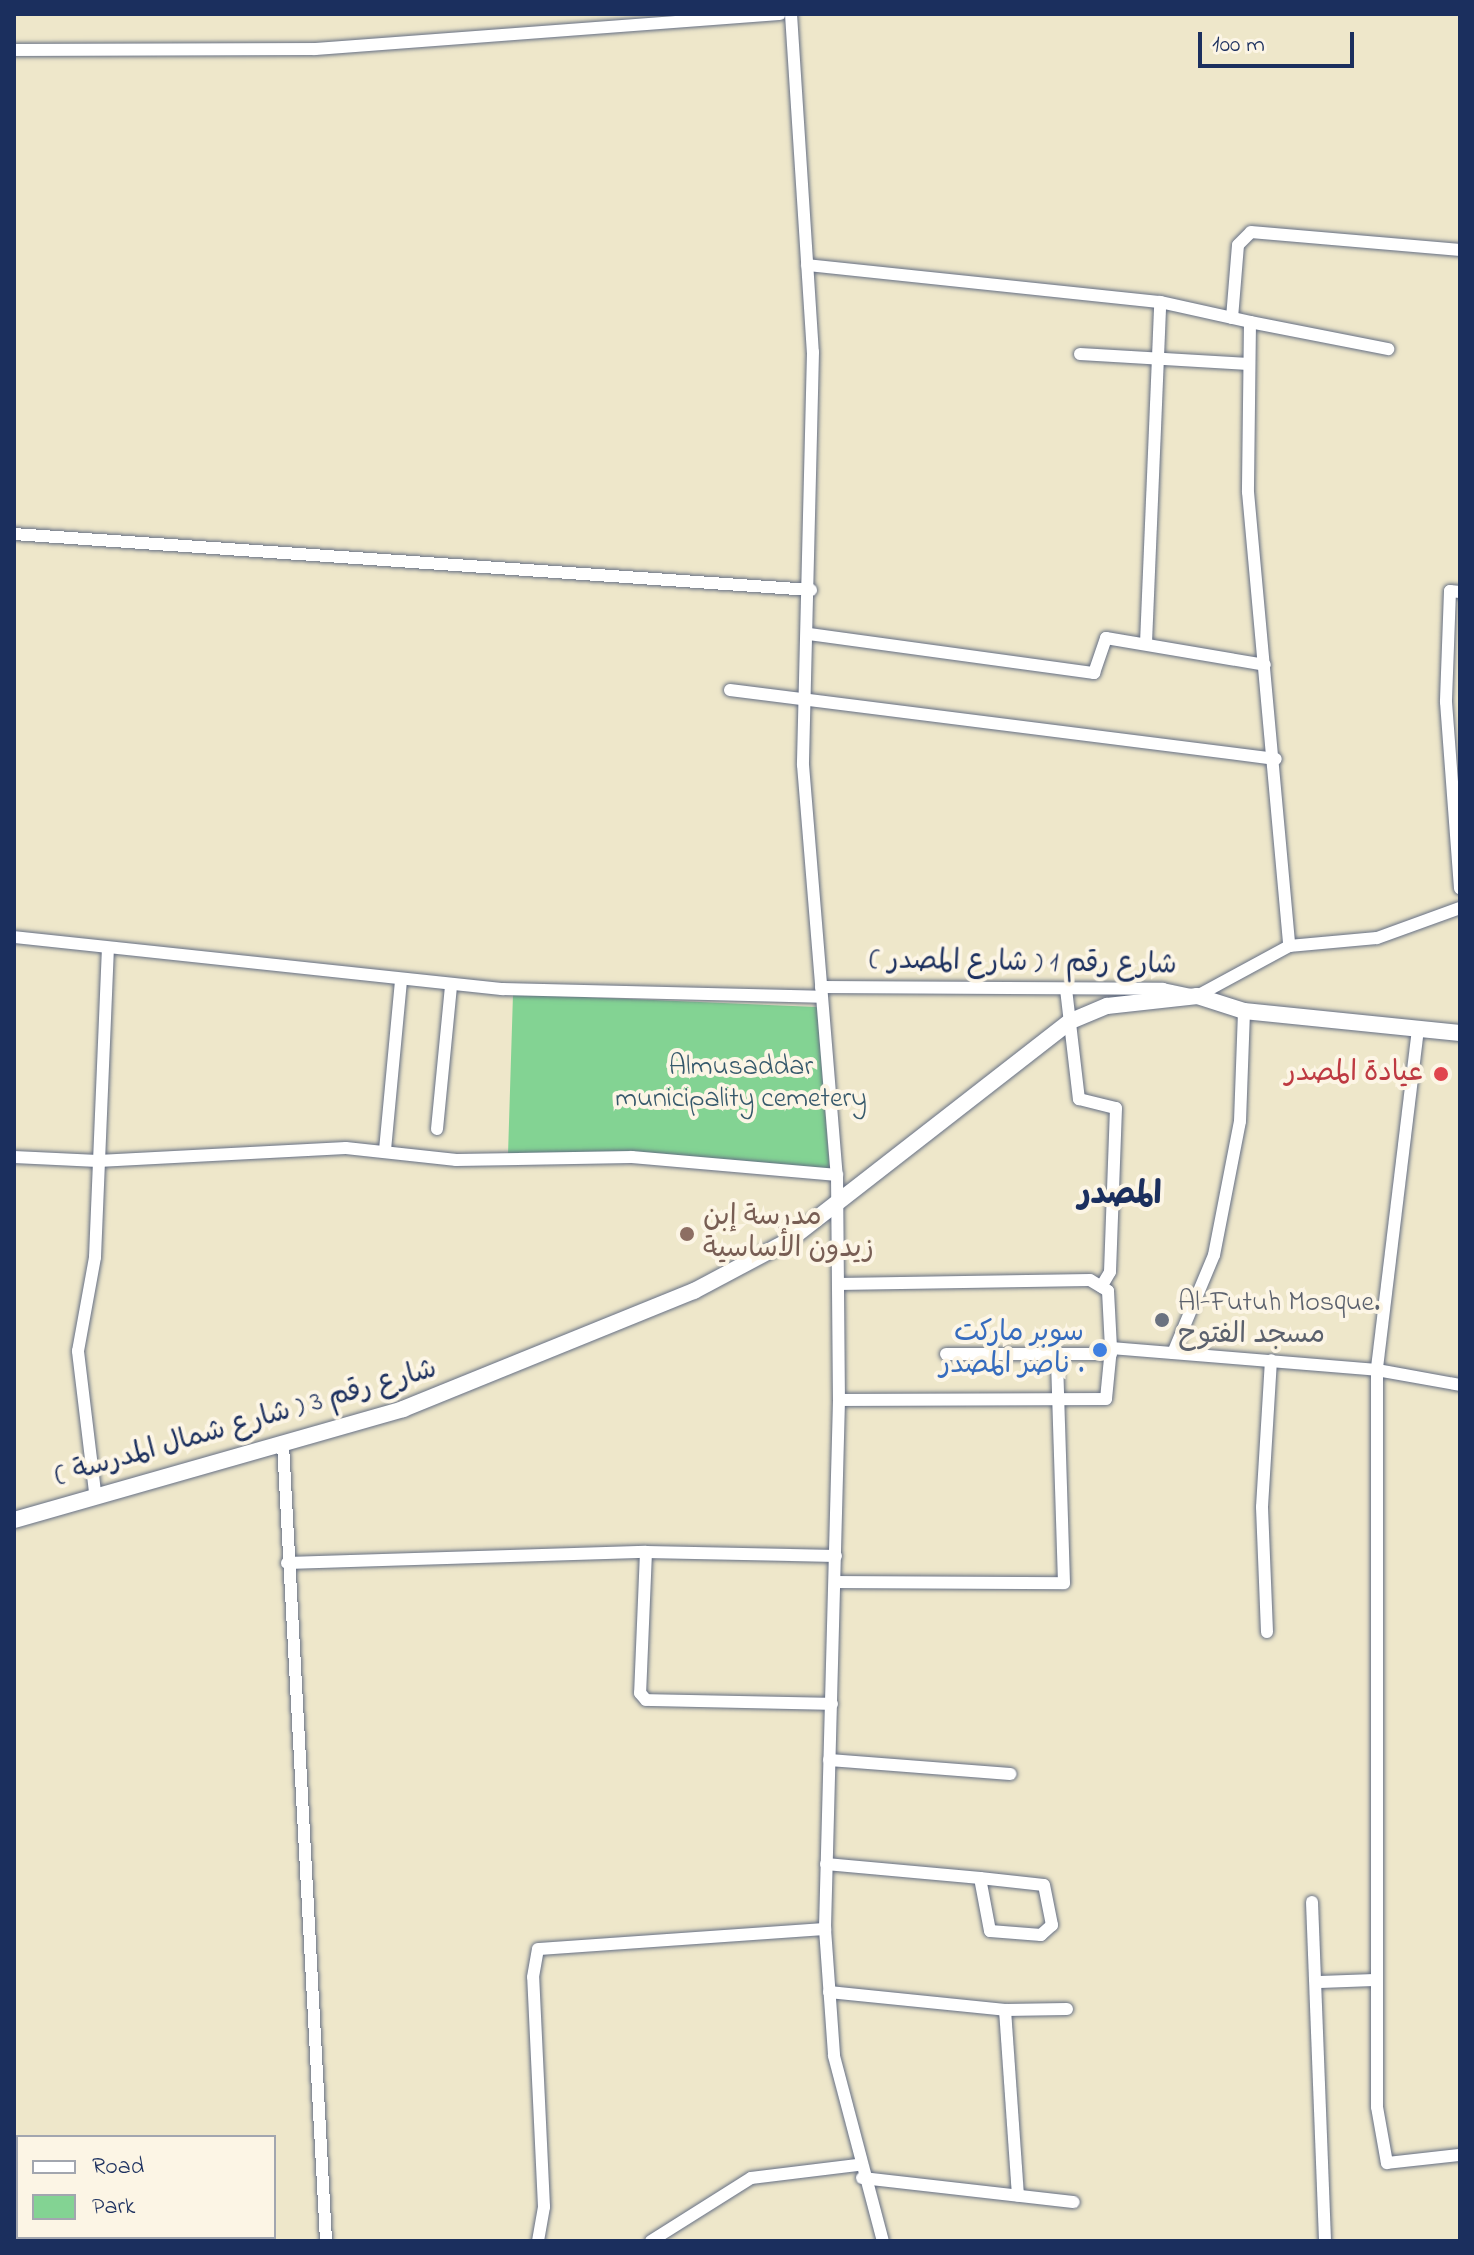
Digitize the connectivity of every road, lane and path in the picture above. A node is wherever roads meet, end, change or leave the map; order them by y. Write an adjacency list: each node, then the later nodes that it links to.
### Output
1 (780, 14): 3 (street)
2 (791, 14): 5 (street)
3 (14, 50)
4 (1460, 250): 7 (street)
5 (807, 265): 6 (street); 14 (street)
6 (1160, 302): 7 (street); 11 (street)
7 (1232, 318): 8 (street)
8 (1250, 322): 9 (street); 12 (street)
9 (1388, 349)
10 (1080, 354): 11 (street)
11 (1159, 358): 12 (street); 17 (street)
12 (1249, 364): 18 (street)
13 (14, 534): 14 (street)
14 (811, 590): 16 (street)
15 (1460, 592): 22 (street)
16 (809, 634): 17 (street); 20 (street)
17 (1146, 643): 18 (street)
18 (1265, 665): 21 (street)
19 (730, 690): 20 (street)
20 (806, 701): 21 (street); 30 (street)
21 (1276, 759): 25 (street)
22 (1460, 888)
23 (1460, 908): 25 (street)
24 (14, 937): 26 (street, شارع رقم 1 ( شارع المصدر ))
25 (1289, 946): 31 (street)
26 (108, 949): 27 (street, شارع رقم 1 ( شارع المصدر )); 39 (street)
27 (401, 981): 28 (street, شارع رقم 1 ( شارع المصدر )); 37 (street)
28 (451, 985): 30 (street, شارع رقم 1 ( شارع المصدر )); 36 (street)
29 (1066, 989): 30 (street, شارع رقم 1 ( شارع المصدر )); 31 (street, شارع رقم 1 ( شارع المصدر )); 33 (street)
30 (821, 992): 40 (street)
31 (1197, 996): 32 (street, شارع رقم 1 ( شارع المصدر )); 33 (street, شارع رقم 3 ( شارع شمال المدرسة ))
32 (1244, 1011): 34 (street, شارع رقم 1 ( شارع المصدر )); 45 (street)
33 (1071, 1021): 41 (street, شارع رقم 3 ( شارع شمال المدرسة )); 43 (street)
34 (1418, 1029): 35 (street, شارع رقم 1 ( شارع المصدر )); 49 (street)
35 (1460, 1033)
36 (437, 1129)
37 (385, 1150): 39 (street); 40 (street)
38 (14, 1157): 39 (street)
39 (98, 1161): 54 (street)
40 (837, 1175): 41 (street)
41 (835, 1202): 42 (street); 53 (street, شارع رقم 3 ( شارع شمال المدرسة ))
42 (838, 1284): 43 (street); 52 (street)
43 (1101, 1287): 44 (street)
44 (1111, 1351): 45 (street); 47 (street); 51 (street)
45 (1173, 1353): 48 (street)
46 (946, 1354): 47 (street)
47 (1057, 1354): 51 (street)
48 (1271, 1360): 49 (street); 60 (street)
49 (1377, 1370): 50 (street); 68 (street)
50 (1460, 1385)
51 (1055, 1398): 52 (street); 59 (street)
52 (839, 1400): 57 (street)
53 (283, 1444): 54 (street, شارع رقم 3 ( شارع شمال المدرسة )); 58 (street)
54 (95, 1492): 55 (street, شارع رقم 3 ( شارع شمال المدرسة ))
55 (14, 1520)
56 (646, 1552): 57 (street); 58 (street); 61 (street)
57 (836, 1556): 59 (street)
58 (287, 1563): 78 (street)
59 (835, 1582): 61 (street)
60 (1267, 1632)
61 (832, 1704): 62 (street)
62 (829, 1760): 63 (street); 64 (street)
63 (1010, 1774)
64 (826, 1864): 65 (street); 67 (street)
65 (980, 1878): 65 (street)
66 (1312, 1902): 69 (street)
67 (825, 1929): 70 (street); 79 (street)
68 (1375, 1980): 69 (street); 73 (street)
69 (1319, 1982): 82 (street)
70 (829, 1992): 72 (street); 74 (street)
71 (1067, 2009): 72 (street)
72 (1005, 2010): 76 (street)
73 (1460, 2155)
74 (857, 2165): 75 (street); 80 (street)
75 (862, 2178): 76 (street); 81 (street)
76 (1018, 2196): 77 (street)
77 (1074, 2202)
78 (326, 2241)
79 (538, 2241)
80 (651, 2241)
81 (883, 2241)
82 (1325, 2241)

